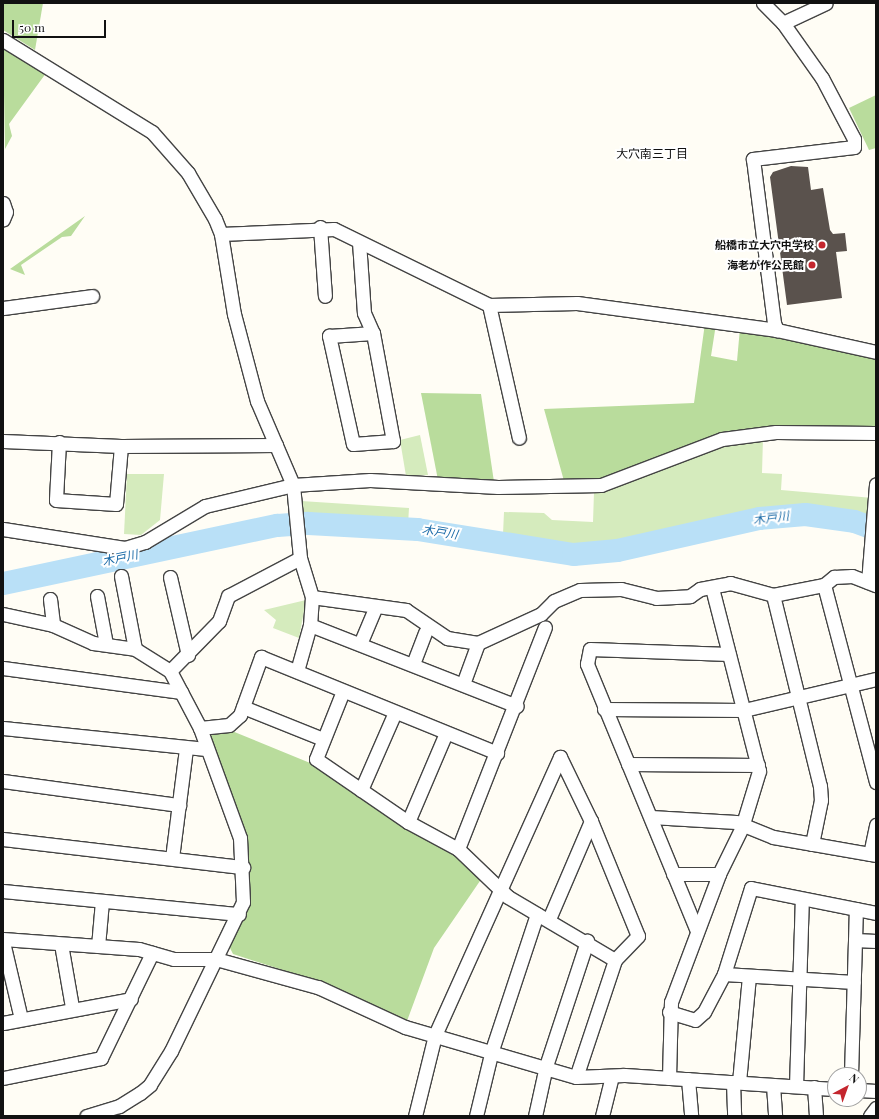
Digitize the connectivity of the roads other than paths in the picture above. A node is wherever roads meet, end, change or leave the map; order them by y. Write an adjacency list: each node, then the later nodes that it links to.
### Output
1 (763, 3): 3 (street)
2 (826, 3): 3 (street)
3 (783, 23): 14 (street)
4 (3, 40): 8 (street)
5 (3, 203): 6 (street)
6 (3, 219)
7 (320, 227): 8 (street); 9 (street); 11 (street)
8 (221, 234): 21 (street)
9 (359, 242): 12 (street); 15 (street)
10 (92, 296): 13 (street)
11 (325, 296)
12 (488, 305): 14 (street); 18 (street)
13 (3, 308)
14 (777, 330): 16 (street)
15 (374, 333): 15 (street)
16 (876, 352)
17 (876, 433): 24 (street)
18 (519, 438)
19 (3, 440): 20 (street)
20 (59, 442): 22 (street); 22 (street)
21 (276, 445): 22 (street); 24 (street)
22 (121, 446)
23 (876, 484): 27 (street)
24 (293, 485): 25 (street); 26 (street)
25 (3, 529)
26 (300, 558): 34 (street); 47 (street)
27 (871, 575): 30 (street)
28 (121, 576): 45 (street)
29 (170, 578): 47 (street)
30 (824, 585): 32 (street); 54 (street)
31 (712, 588): 32 (street); 42 (street); 46 (street)
32 (773, 594): 57 (street)
33 (97, 596): 43 (street)
34 (312, 597): 36 (street); 39 (street)
35 (50, 599): 38 (street)
36 (376, 606): 42 (street); 44 (street)
37 (3, 614): 38 (street)
38 (53, 624): 43 (street)
39 (310, 625): 44 (street); 51 (street)
40 (545, 627): 59 (street)
41 (425, 632): 48 (street)
42 (478, 643): 53 (street)
43 (106, 644): 45 (street)
44 (360, 644): 48 (street)
45 (135, 649): 50 (street)
46 (729, 654): 60 (street); 61 (street)
47 (188, 655): 50 (street)
48 (413, 664): 53 (street)
49 (3, 668): 56 (street)
50 (170, 671): 56 (street)
51 (297, 672): 55 (street); 58 (street)
52 (876, 679): 54 (street)
53 (463, 684): 59 (street)
54 (849, 685): 57 (street); 73 (street)
55 (343, 691): 62 (street); 66 (street)
56 (181, 692): 64 (street)
57 (797, 697): 61 (street); 82 (street)
58 (243, 706): 64 (street); 66 (street)
59 (517, 706): 69 (street)
60 (604, 709): 61 (street); 70 (street)
61 (744, 710): 71 (street)
62 (395, 712): 65 (street); 74 (street)
63 (3, 728): 67 (street)
64 (200, 728): 68 (street)
65 (446, 733): 69 (street); 78 (street)
66 (323, 740): 74 (street)
67 (186, 748): 68 (street); 75 (street)
68 (206, 749): 86 (street)
69 (497, 753): 83 (street)
70 (628, 764): 71 (street); 76 (street)
71 (758, 765): 80 (street)
72 (3, 781): 75 (street)
73 (876, 782)
74 (361, 790): 78 (street)
75 (179, 805): 85 (street)
76 (651, 817): 80 (street); 87 (street)
77 (591, 821): 89 (street); 97 (street); 107 (street)
78 (408, 822): 83 (street)
79 (876, 825): 84 (street)
80 (742, 827): 82 (street); 88 (street)
81 (3, 839): 85 (street)
82 (812, 844): 84 (street)
83 (458, 848): 89 (street)
84 (873, 855)
85 (172, 858): 86 (street)
86 (243, 867): 95 (street)
87 (673, 874): 88 (street); 98 (street)
88 (719, 874): 98 (street)
89 (503, 890): 96 (street); 117 (street)
90 (3, 891): 92 (street)
91 (802, 899): 93 (street); 108 (street); 110 (street)
92 (102, 901): 95 (street); 104 (street)
93 (856, 909): 94 (street); 99 (street)
94 (876, 913)
95 (238, 914): 106 (street)
96 (537, 914): 97 (street); 118 (street)
97 (549, 919): 101 (street)
98 (697, 931): 114 (street)
99 (855, 940): 102 (street); 111 (street)
100 (3, 941): 103 (street); 115 (street)
101 (587, 941): 107 (street); 119 (street)
102 (876, 942)
103 (61, 944): 104 (street); 113 (street)
104 (98, 946): 105 (street)
105 (152, 953): 106 (street); 112 (street)
106 (216, 959): 117 (street); 132 (street)
107 (615, 960): 122 (street)
108 (724, 974): 109 (street); 114 (street)
109 (749, 978): 110 (street); 126 (street)
110 (800, 978): 111 (street); 128 (street)
111 (854, 982): 120 (street)
112 (131, 999): 113 (street); 123 (street)
113 (72, 1007): 115 (street)
114 (669, 1012): 124 (street)
115 (21, 1019): 116 (street)
116 (3, 1023)
117 (435, 1035): 118 (street); 134 (street)
118 (492, 1050): 119 (street); 135 (street)
119 (546, 1066): 122 (street); 136 (street)
120 (851, 1067)
121 (612, 1076): 122 (street); 124 (street); 137 (street)
122 (576, 1077)
123 (3, 1078)
124 (669, 1078): 125 (street)
125 (688, 1079): 126 (street); 138 (street)
126 (736, 1082): 127 (street); 139 (street)
127 (772, 1084): 128 (street); 140 (street)
128 (796, 1086): 129 (street)
129 (814, 1087): 130 (street); 141 (street)
130 (827, 1088)
131 (876, 1108): 142 (street)
132 (122, 1111): 133 (street)
133 (86, 1116)
134 (415, 1116)
135 (476, 1116)
136 (535, 1116)
137 (602, 1116)
138 (691, 1116)
139 (734, 1116)
140 (775, 1116)
141 (816, 1116)
142 (870, 1116)

